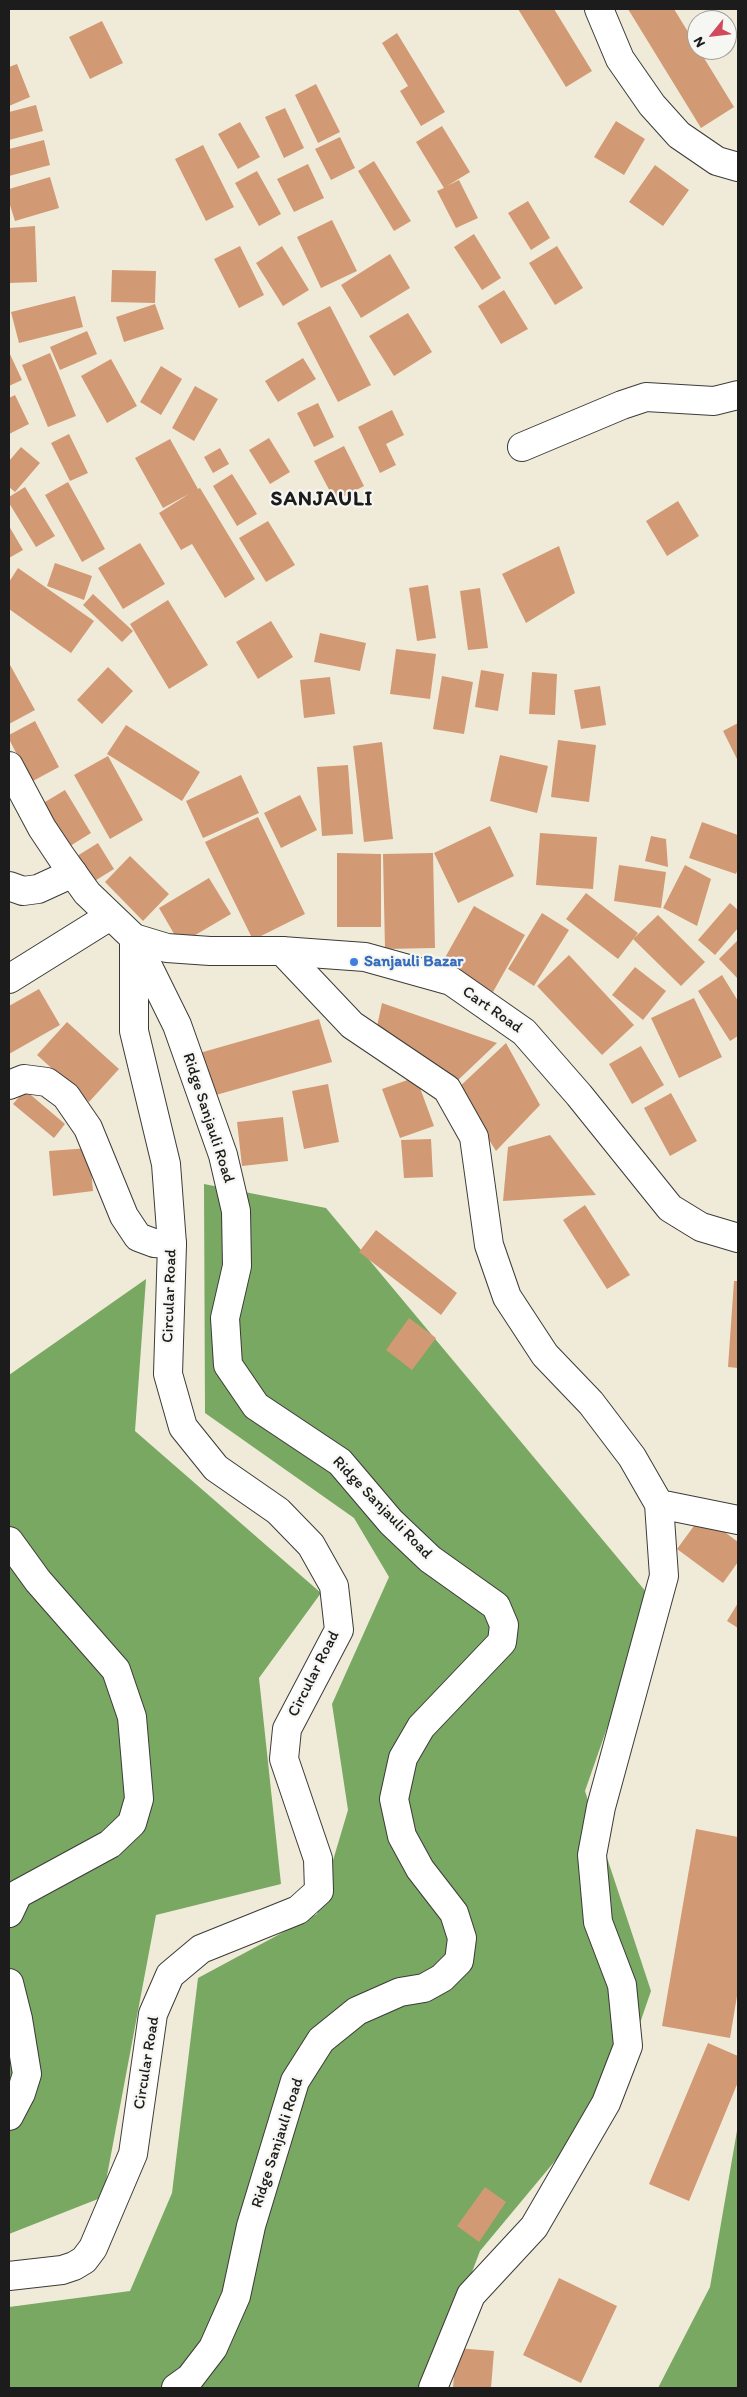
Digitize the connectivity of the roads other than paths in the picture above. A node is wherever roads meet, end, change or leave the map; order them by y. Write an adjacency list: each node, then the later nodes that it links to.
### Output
1 (599, 9): 2 (street)
2 (738, 167)
3 (738, 395): 4 (street)
4 (522, 447)
5 (9, 766): 6 (street)
6 (73, 873): 7 (street); 8 (street)
7 (9, 886)
8 (110, 916): 9 (street); 11 (street)
9 (134, 938): 10 (street, Cart Road); 14 (street, Circular Road); 22 (street, Ridge Sanjauli Road)
10 (282, 951): 13 (street, Cart Road); 15 (street)
11 (9, 979)
12 (9, 1085): 14 (street)
13 (738, 1238)
14 (172, 1244): 21 (street, Circular Road)
15 (659, 1504): 16 (street); 23 (street)
16 (738, 1520)
17 (9, 1541): 18 (street)
18 (9, 1913)
19 (9, 1984): 20 (street)
20 (9, 2116)
21 (9, 2276)
22 (176, 2388)
23 (433, 2388)

